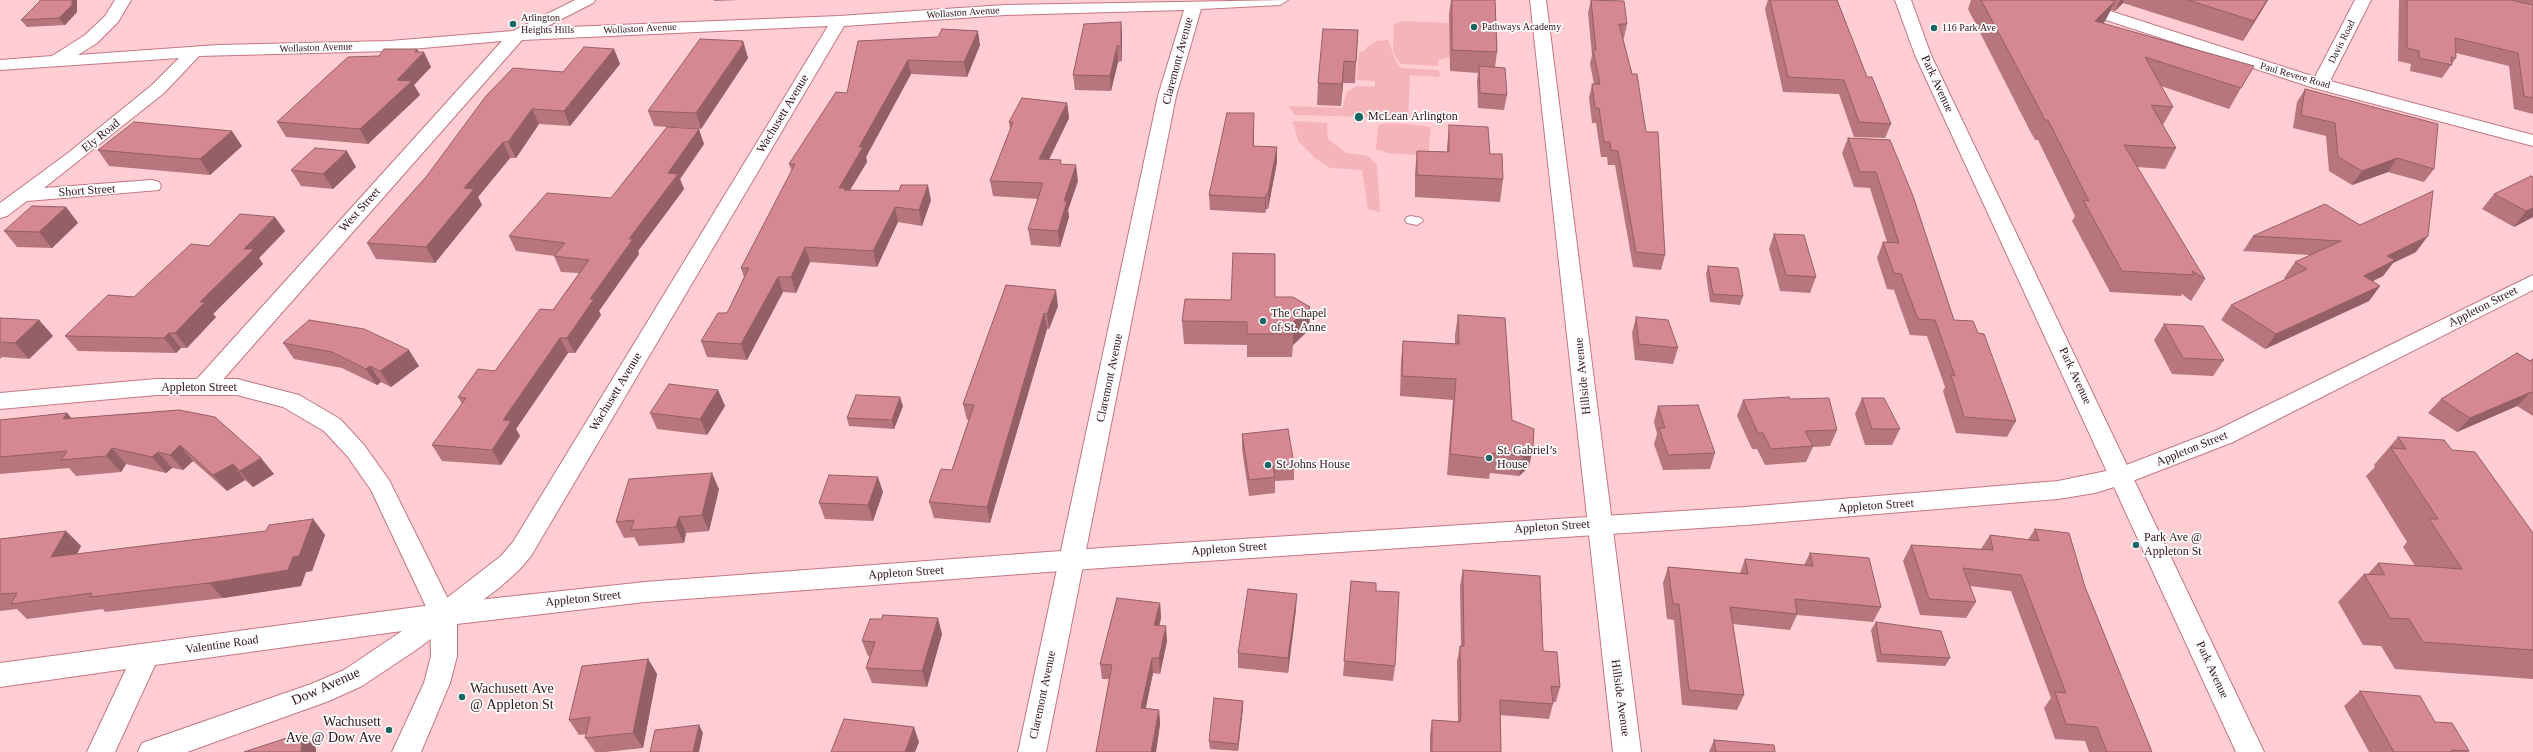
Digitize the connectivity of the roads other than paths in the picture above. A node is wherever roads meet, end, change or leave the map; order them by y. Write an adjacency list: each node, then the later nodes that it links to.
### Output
1 (123, 0): 12 (street)
2 (587, 0): 10 (street)
3 (1280, 0): 8 (street, Wollaston Avenue)
4 (1538, 0): 23 (street, Hillside Avenue)
5 (1903, 0): 22 (street, Park Avenue)
6 (2060, 0): 14 (street, Paul Revere Road)
7 (2363, 0): 14 (street, Davis Road)
8 (1194, 5): 9 (street, Wollaston Avenue); 24 (street, Claremont Avenue)
9 (839, 21): 10 (street, Wollaston Avenue); 25 (street, Wachusett Avenue)
10 (517, 35): 11 (street, Wollaston Avenue); 20 (street, West Street)
11 (194, 52): 12 (street, Wollaston Avenue); 17 (street, Ely Road)
12 (56, 61): 13 (street, Wollaston Avenue)
13 (0, 65)
14 (2320, 84): 15 (street, Paul Revere Road)
15 (2533, 141)
16 (152, 186): 17 (street, Short Street)
17 (22, 196): 18 (street, Ely Road)
18 (0, 212)
19 (2533, 282): 22 (street, Appleton Street)
20 (204, 386): 21 (street, Appleton Street); 25 (street, Appleton Street)
21 (0, 401)
22 (2122, 476): 23 (street, Appleton Street); 33 (street, Park Avenue)
23 (1598, 524): 24 (street, Appleton Street); 32 (street, Hillside Avenue)
24 (1072, 560): 25 (street, Appleton Street); 31 (street, Claremont Avenue)
25 (443, 615): 26 (street, Valentine Road); 29 (street, Dow Avenue); 30 (street)
26 (146, 655): 27 (street, Valentine Road); 28 (street)
27 (0, 675)
28 (101, 752)
29 (152, 752)
30 (406, 752)
31 (1032, 752)
32 (1627, 752)
33 (2250, 752)

